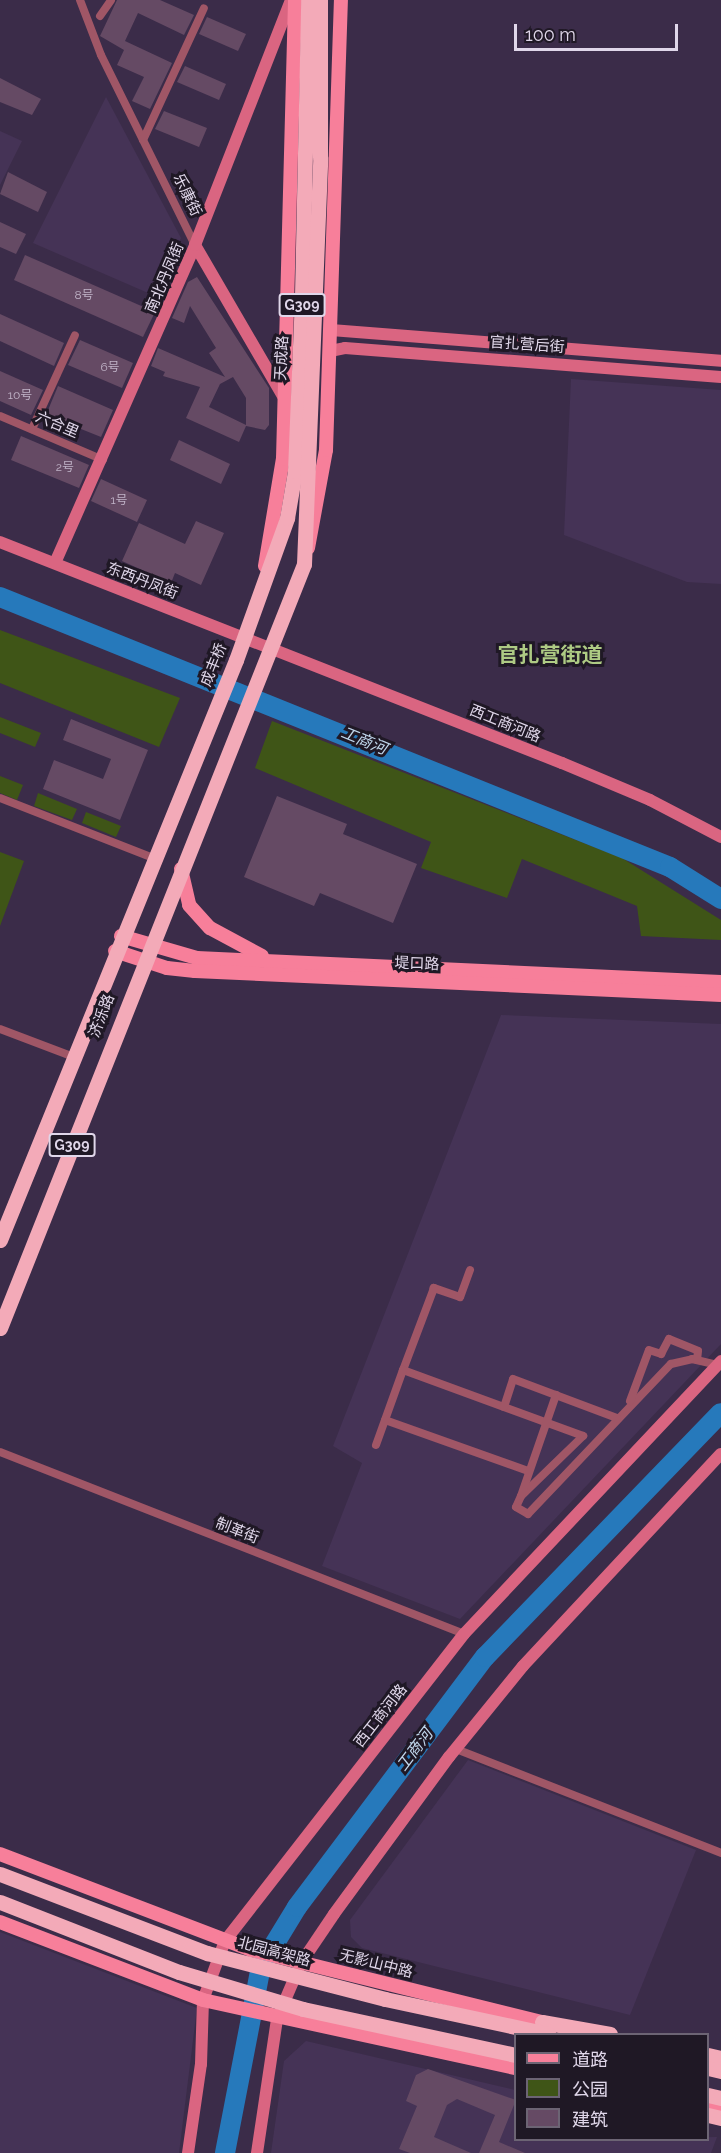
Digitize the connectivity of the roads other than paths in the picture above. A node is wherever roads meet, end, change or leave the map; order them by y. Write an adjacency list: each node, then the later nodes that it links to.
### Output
1 (80, 0): 9 (street, 乐康街)
2 (111, 0): 8 (street)
3 (293, 0): 10 (main road, 南北丹凤街); 16 (main road, 天成路)
4 (308, 0): 23 (highway, 天成路 / G309)
5 (320, 0): 22 (highway, 天成路 / G309)
6 (340, 0): 11 (main road, 天成路)
7 (204, 8): 9 (street)
8 (100, 16)
9 (143, 140): 10 (street, 乐康街)
10 (195, 245): 16 (main road, 乐康街); 19 (main road, 南北丹凤街)
11 (331, 330): 13 (main road, 天成路); 14 (main road, 官扎营后街)
12 (75, 335): 18 (street)
13 (330, 351): 15 (main road, 官扎营后街); 22 (main road, 天成路)
14 (721, 361)
15 (721, 377)
16 (283, 396): 23 (main road, 天成路)
17 (0, 416): 18 (street, 六合里)
18 (32, 429): 19 (street, 六合里)
19 (103, 460): 21 (main road, 南北丹凤街)
20 (0, 542): 21 (main road, 东西丹凤街)
21 (55, 563): 24 (main road, 东西丹凤街)
22 (304, 564): 25 (highway, 天成路 / G309)
23 (257, 604): 24 (highway, 天成路 / G309)
24 (245, 635): 25 (main road, 东西丹凤街); 26 (highway, 成丰桥 / G309)
25 (273, 647): 28 (main road, 西工商河路); 30 (highway, 济泺路 / G309)
26 (215, 709): 29 (highway, 济泺路 / G309)
27 (0, 798): 29 (street)
28 (721, 837)
29 (153, 858): 31 (highway, 济泺路 / G309)
30 (181, 869): 33 (highway, 济泺路 / G309); 34 (main road)
31 (121, 936): 32 (highway, 济泺路 / G309); 33 (main road, 堤口路)
32 (115, 951): 33 (main road, 堤口路); 38 (highway, 济泺路 / G309)
33 (146, 955): 34 (main road, 堤口路); 36 (main road, 堤口路); 41 (highway, 济泺路 / G309)
34 (275, 961): 35 (main road, 堤口路)
35 (721, 982)
36 (721, 995)
37 (0, 1029): 38 (street)
38 (74, 1057): 39 (highway, 济泺路 / G309)
39 (0, 1240)
40 (470, 1270): 44 (street)
41 (0, 1328)
42 (697, 1360): 43 (street); 47 (street); 47 (street)
43 (719, 1363): 58 (main road, 西工商河路)
44 (404, 1370): 46 (street); 49 (street)
45 (556, 1395): 46 (street); 48 (street); 50 (street)
46 (504, 1407): 50 (street)
47 (628, 1407): 48 (street)
48 (617, 1418): 52 (street)
49 (385, 1420): 53 (street); 56 (street)
50 (546, 1422): 51 (street); 56 (street)
51 (583, 1436): 52 (street); 57 (street)
52 (597, 1440): 57 (street)
53 (376, 1445)
54 (0, 1452): 58 (street, 制革街)
55 (721, 1454): 59 (main road)
56 (528, 1471): 57 (street)
57 (521, 1496)
58 (464, 1634): 65 (main road, 西工商河路)
59 (456, 1749): 60 (street); 66 (main road)
60 (721, 1853)
61 (0, 1854): 65 (main road, 无影山中路)
62 (0, 1874): 69 (highway, 北园高架路, bridge)
63 (0, 1902): 72 (highway, bridge)
64 (0, 1922): 67 (main road)
65 (232, 1943): 66 (main road, 无影山中路); 67 (main road, 西工商河路)
66 (301, 1963): 68 (main road); 69 (main road, 无影山中路)
67 (203, 2000): 68 (main road); 74 (main road, 西工商河路)
68 (271, 2017): 73 (main road); 75 (main road)
69 (545, 2028): 70 (main road, 无影山中路); 71 (highway, 北园高架路)
70 (573, 2033)
71 (599, 2033)
72 (514, 2055)
73 (514, 2068)
74 (188, 2153)
75 (257, 2153)

